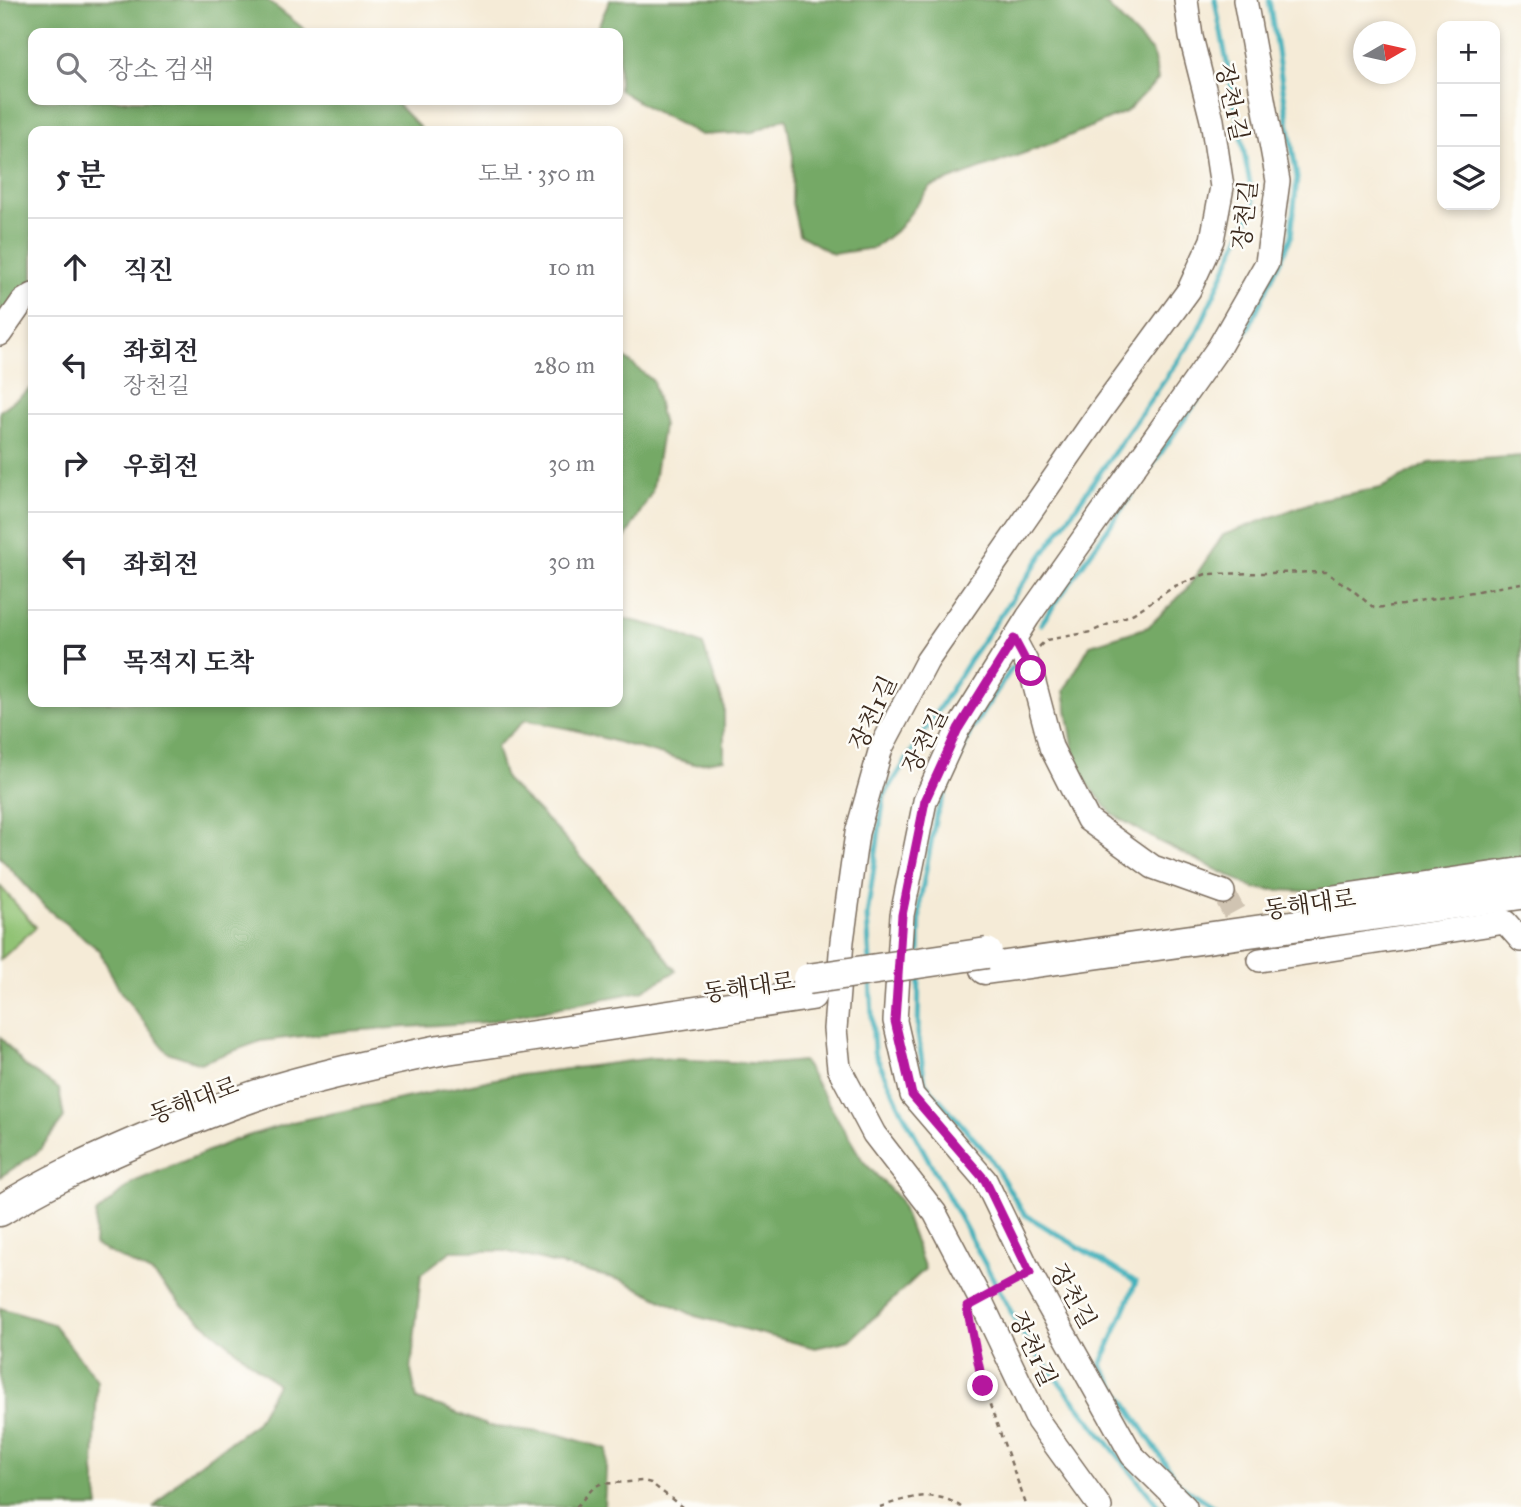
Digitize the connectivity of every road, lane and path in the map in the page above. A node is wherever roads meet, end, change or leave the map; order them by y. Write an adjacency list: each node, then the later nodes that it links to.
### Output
1 (1186, 0): 25 (street, 장천1길)
2 (1245, 0): 6 (street, 장천길)
3 (28, 298): 4 (street)
4 (0, 334)
5 (1521, 583): 7 (path)
6 (1014, 639): 7 (street); 17 (street, 장천길)
7 (1026, 662): 9 (street)
8 (1521, 873): 13 (main road, 동해대로)
9 (1223, 892)
10 (1521, 894): 13 (main road, 동해대로)
11 (1521, 940): 12 (street)
12 (1260, 960)
13 (986, 961): 14 (main road)
14 (810, 987): 15 (main road, 동해대로); 16 (main road, 동해대로)
15 (0, 1187)
16 (0, 1211)
17 (1030, 1273): 18 (path, bridge); 26 (street, 장천길)
18 (967, 1307)
19 (969, 1318): 24 (path)
20 (576, 1507): 21 (path)
21 (682, 1507)
22 (880, 1507): 23 (path)
23 (961, 1507)
24 (1027, 1507)
25 (1100, 1507)
26 (1185, 1507)

